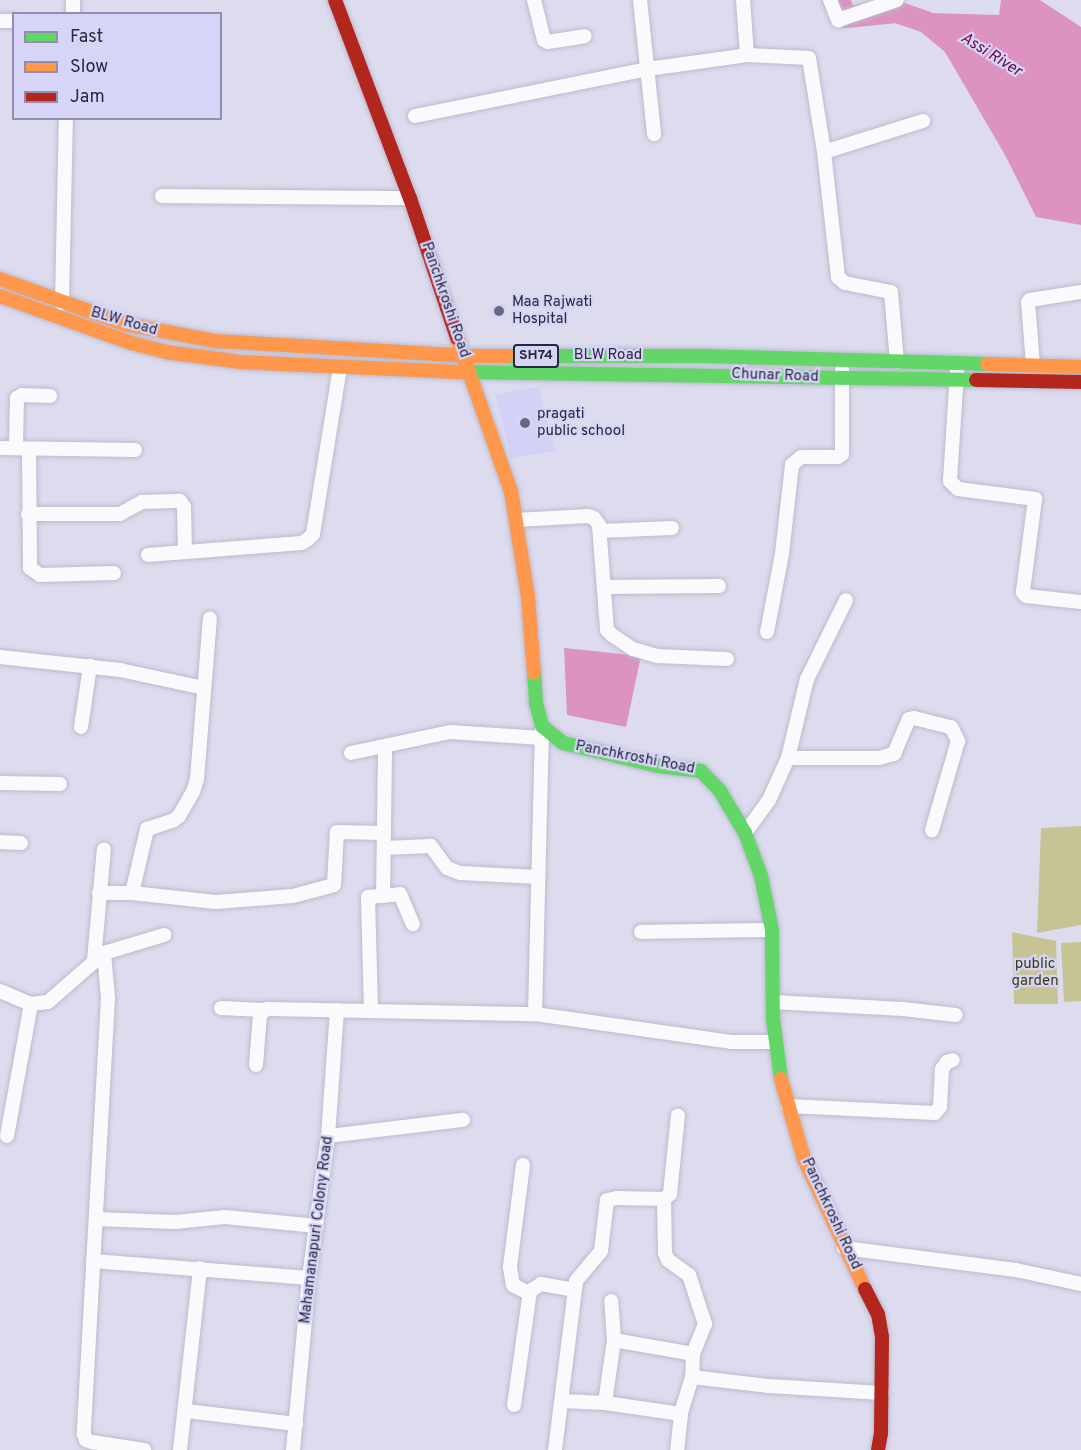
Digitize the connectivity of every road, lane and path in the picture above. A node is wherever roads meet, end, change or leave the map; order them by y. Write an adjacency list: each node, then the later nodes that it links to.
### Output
1 (335, 0): 16 (main road, Panchkroshi Road)
2 (534, 0): 7 (street)
3 (640, 0): 9 (street)
4 (743, 0): 8 (street)
5 (830, 0): 6 (street)
6 (897, 0)
7 (585, 36)
8 (747, 55): 9 (street); 14 (street)
9 (648, 69): 10 (street); 13 (street)
10 (415, 116)
11 (66, 120): 20 (street)
12 (923, 121): 14 (street)
13 (654, 134)
14 (824, 152): 23 (street)
15 (162, 196): 16 (street)
16 (411, 198): 21 (main road, Panchkroshi Road)
17 (0, 279): 20 (main road, BLW Road / SH74)
18 (1081, 292): 25 (street)
19 (0, 296): 27 (main road, SH74)
20 (62, 303): 21 (main road, BLW Road / SH74)
21 (465, 356): 22 (main road, BLW Road / SH74); 28 (main road, Panchkroshi Road)
22 (841, 362): 23 (main road, BLW Road / SH74); 29 (street)
23 (897, 362): 24 (main road, BLW Road / SH74)
24 (957, 364): 25 (main road, BLW Road / SH74); 30 (street)
25 (1033, 365): 26 (main road, BLW Road / SH74)
26 (1081, 367)
27 (340, 368): 28 (main road, SH74); 40 (street)
28 (469, 372): 29 (main road, Chunar Road / SH74); 37 (main road, Panchkroshi Road)
29 (844, 378): 30 (main road, Chunar Road / SH74); 48 (street)
30 (957, 380): 31 (main road, Chunar Road / SH74); 46 (street)
31 (1081, 382)
32 (50, 396): 34 (street)
33 (0, 448): 34 (street)
34 (22, 448): 35 (street); 36 (street)
35 (135, 450)
36 (28, 514): 40 (street); 42 (street)
37 (516, 520): 39 (street); 54 (main road, Panchkroshi Road)
38 (672, 528): 39 (street)
39 (600, 531): 43 (street)
40 (185, 552): 41 (street)
41 (148, 555)
42 (114, 573)
43 (604, 586): 44 (street); 50 (street)
44 (719, 586)
45 (846, 600): 57 (street)
46 (1081, 602)
47 (210, 619): 52 (street)
48 (767, 632)
49 (0, 657): 51 (street)
50 (727, 659)
51 (90, 666): 52 (street); 53 (street)
52 (204, 687): 69 (street)
53 (81, 727)
54 (542, 732): 55 (street); 62 (main road, Panchkroshi Road); 67 (street)
55 (385, 746): 56 (street); 61 (street)
56 (351, 753)
57 (788, 758): 60 (street); 62 (street)
58 (0, 783): 59 (street)
59 (60, 784)
60 (932, 830)
61 (384, 833): 65 (street); 69 (street)
62 (745, 833): 72 (main road, Panchkroshi Road)
63 (0, 842): 64 (street)
64 (21, 843)
65 (384, 848): 67 (street); 70 (street)
66 (104, 849): 68 (street)
67 (538, 877): 83 (street)
68 (99, 893): 69 (street); 75 (street)
69 (132, 893)
70 (383, 896): 71 (street); 82 (street)
71 (413, 924)
72 (772, 930): 73 (street); 77 (main road, Panchkroshi Road)
73 (641, 932)
74 (164, 935): 75 (street)
75 (99, 957): 78 (street); 95 (street)
76 (0, 991): 78 (street)
77 (773, 1002): 84 (street); 85 (main road, Panchkroshi Road)
78 (31, 1004): 91 (street)
79 (221, 1008): 80 (street)
80 (262, 1010): 81 (street); 87 (street)
81 (337, 1010): 82 (street); 92 (street, Mahamanapuri Colony Road)
82 (371, 1011): 83 (street)
83 (535, 1014): 85 (street)
84 (956, 1015)
85 (775, 1042): 88 (main road, Panchkroshi Road)
86 (953, 1060): 88 (street)
87 (256, 1065)
88 (788, 1106): 97 (main road, Panchkroshi Road)
89 (678, 1115): 94 (street)
90 (463, 1120): 92 (street)
91 (8, 1136)
92 (328, 1136): 96 (street, Mahamanapuri Colony Road)
93 (523, 1165): 103 (street)
94 (664, 1199): 102 (street); 106 (street)
95 (96, 1219): 96 (street); 98 (street)
96 (317, 1226): 100 (street, Mahamanapuri Colony Road)
97 (844, 1248): 101 (street); 108 (main road, Panchkroshi Road)
98 (93, 1261): 99 (street); 115 (street)
99 (200, 1268): 100 (street); 112 (street)
100 (309, 1278): 114 (street, Mahamanapuri Colony Road)
101 (1081, 1284)
102 (574, 1290): 103 (street); 109 (street)
103 (530, 1294): 111 (street)
104 (611, 1301): 105 (street)
105 (614, 1340): 106 (street); 110 (street)
106 (693, 1354): 107 (street)
107 (692, 1377): 108 (street); 113 (street)
108 (882, 1393): 120 (main road, Panchkroshi Road)
109 (563, 1401): 110 (street); 118 (street)
110 (605, 1403): 113 (street)
111 (514, 1406)
112 (186, 1411): 114 (street); 116 (street)
113 (681, 1414): 119 (street)
114 (296, 1424): 117 (street, Mahamanapuri Colony Road)
115 (144, 1450)
116 (180, 1450)
117 (293, 1450)
118 (555, 1450)
119 (677, 1450)
120 (878, 1450)

